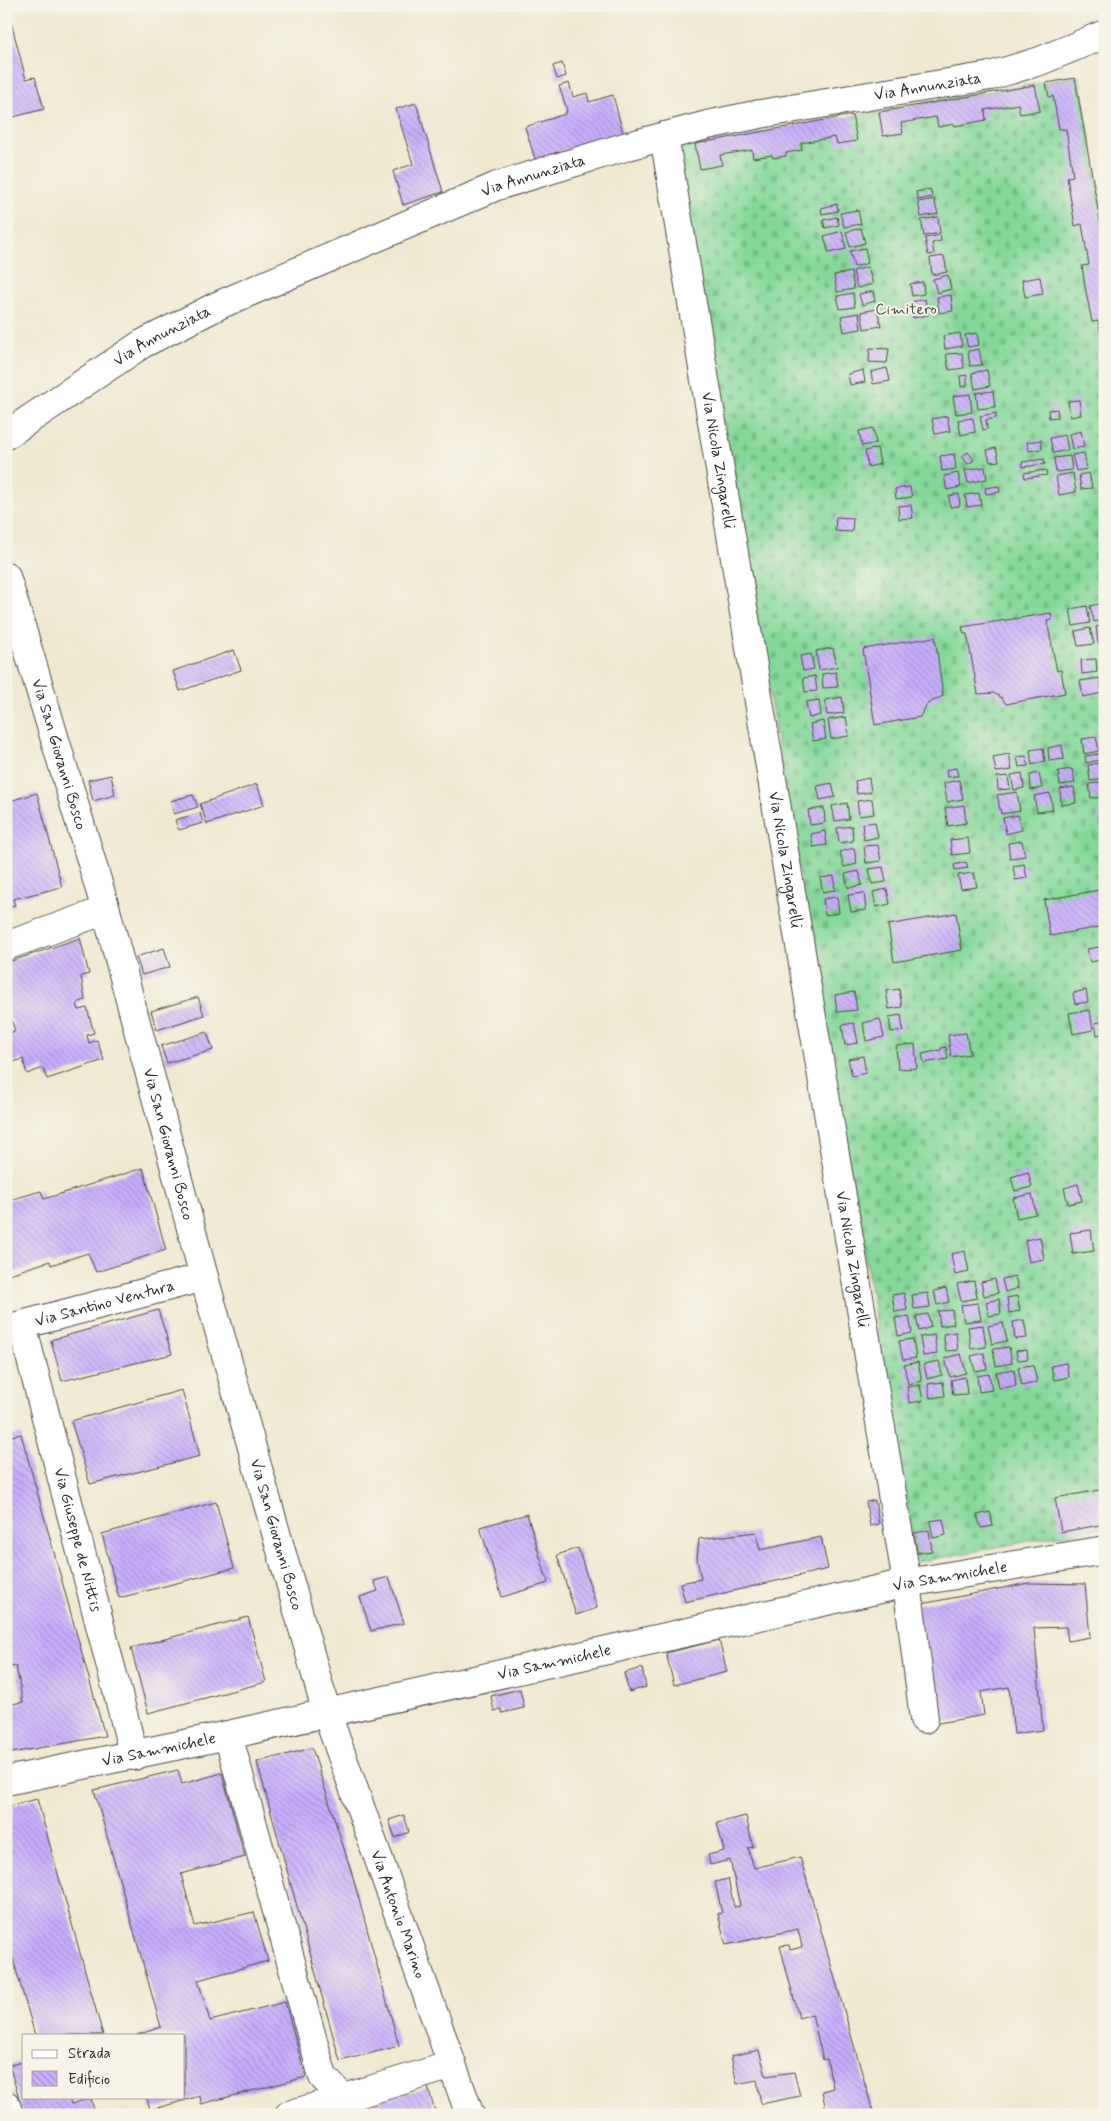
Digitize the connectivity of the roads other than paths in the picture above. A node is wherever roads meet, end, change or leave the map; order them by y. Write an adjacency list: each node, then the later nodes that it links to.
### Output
1 (1105, 34): 2 (street, Via Annunziata)
2 (664, 136): 3 (street, Via Annunziata); 10 (street, Via Nicola Zingarelli)
3 (6, 435)
4 (6, 576): 5 (street, Via San Giovanni Bosco)
5 (106, 910): 6 (street); 7 (street, Via San Giovanni Bosco)
6 (6, 946)
7 (204, 1277): 8 (street, Via Santino Ventura); 11 (street, Via San Giovanni Bosco)
8 (14, 1327): 14 (street, Via Giuseppe de Nittis)
9 (1105, 1550): 10 (street, Via Sammichele)
10 (907, 1583): 11 (street, Via Sammichele); 12 (street, Via Nicola Zingarelli)
11 (326, 1714): 13 (street, Via Sammichele); 16 (street, Via Antonio Marino)
12 (924, 1719)
13 (228, 1735): 14 (street, Via Sammichele); 18 (street)
14 (134, 1756): 15 (street, Via Sammichele)
15 (6, 1781)
16 (452, 2065): 18 (street); 21 (street, Via Antonio Marino)
17 (6, 2105): 19 (street)
18 (346, 2106): 20 (street)
19 (9, 2115)
20 (289, 2115)
21 (470, 2115)

